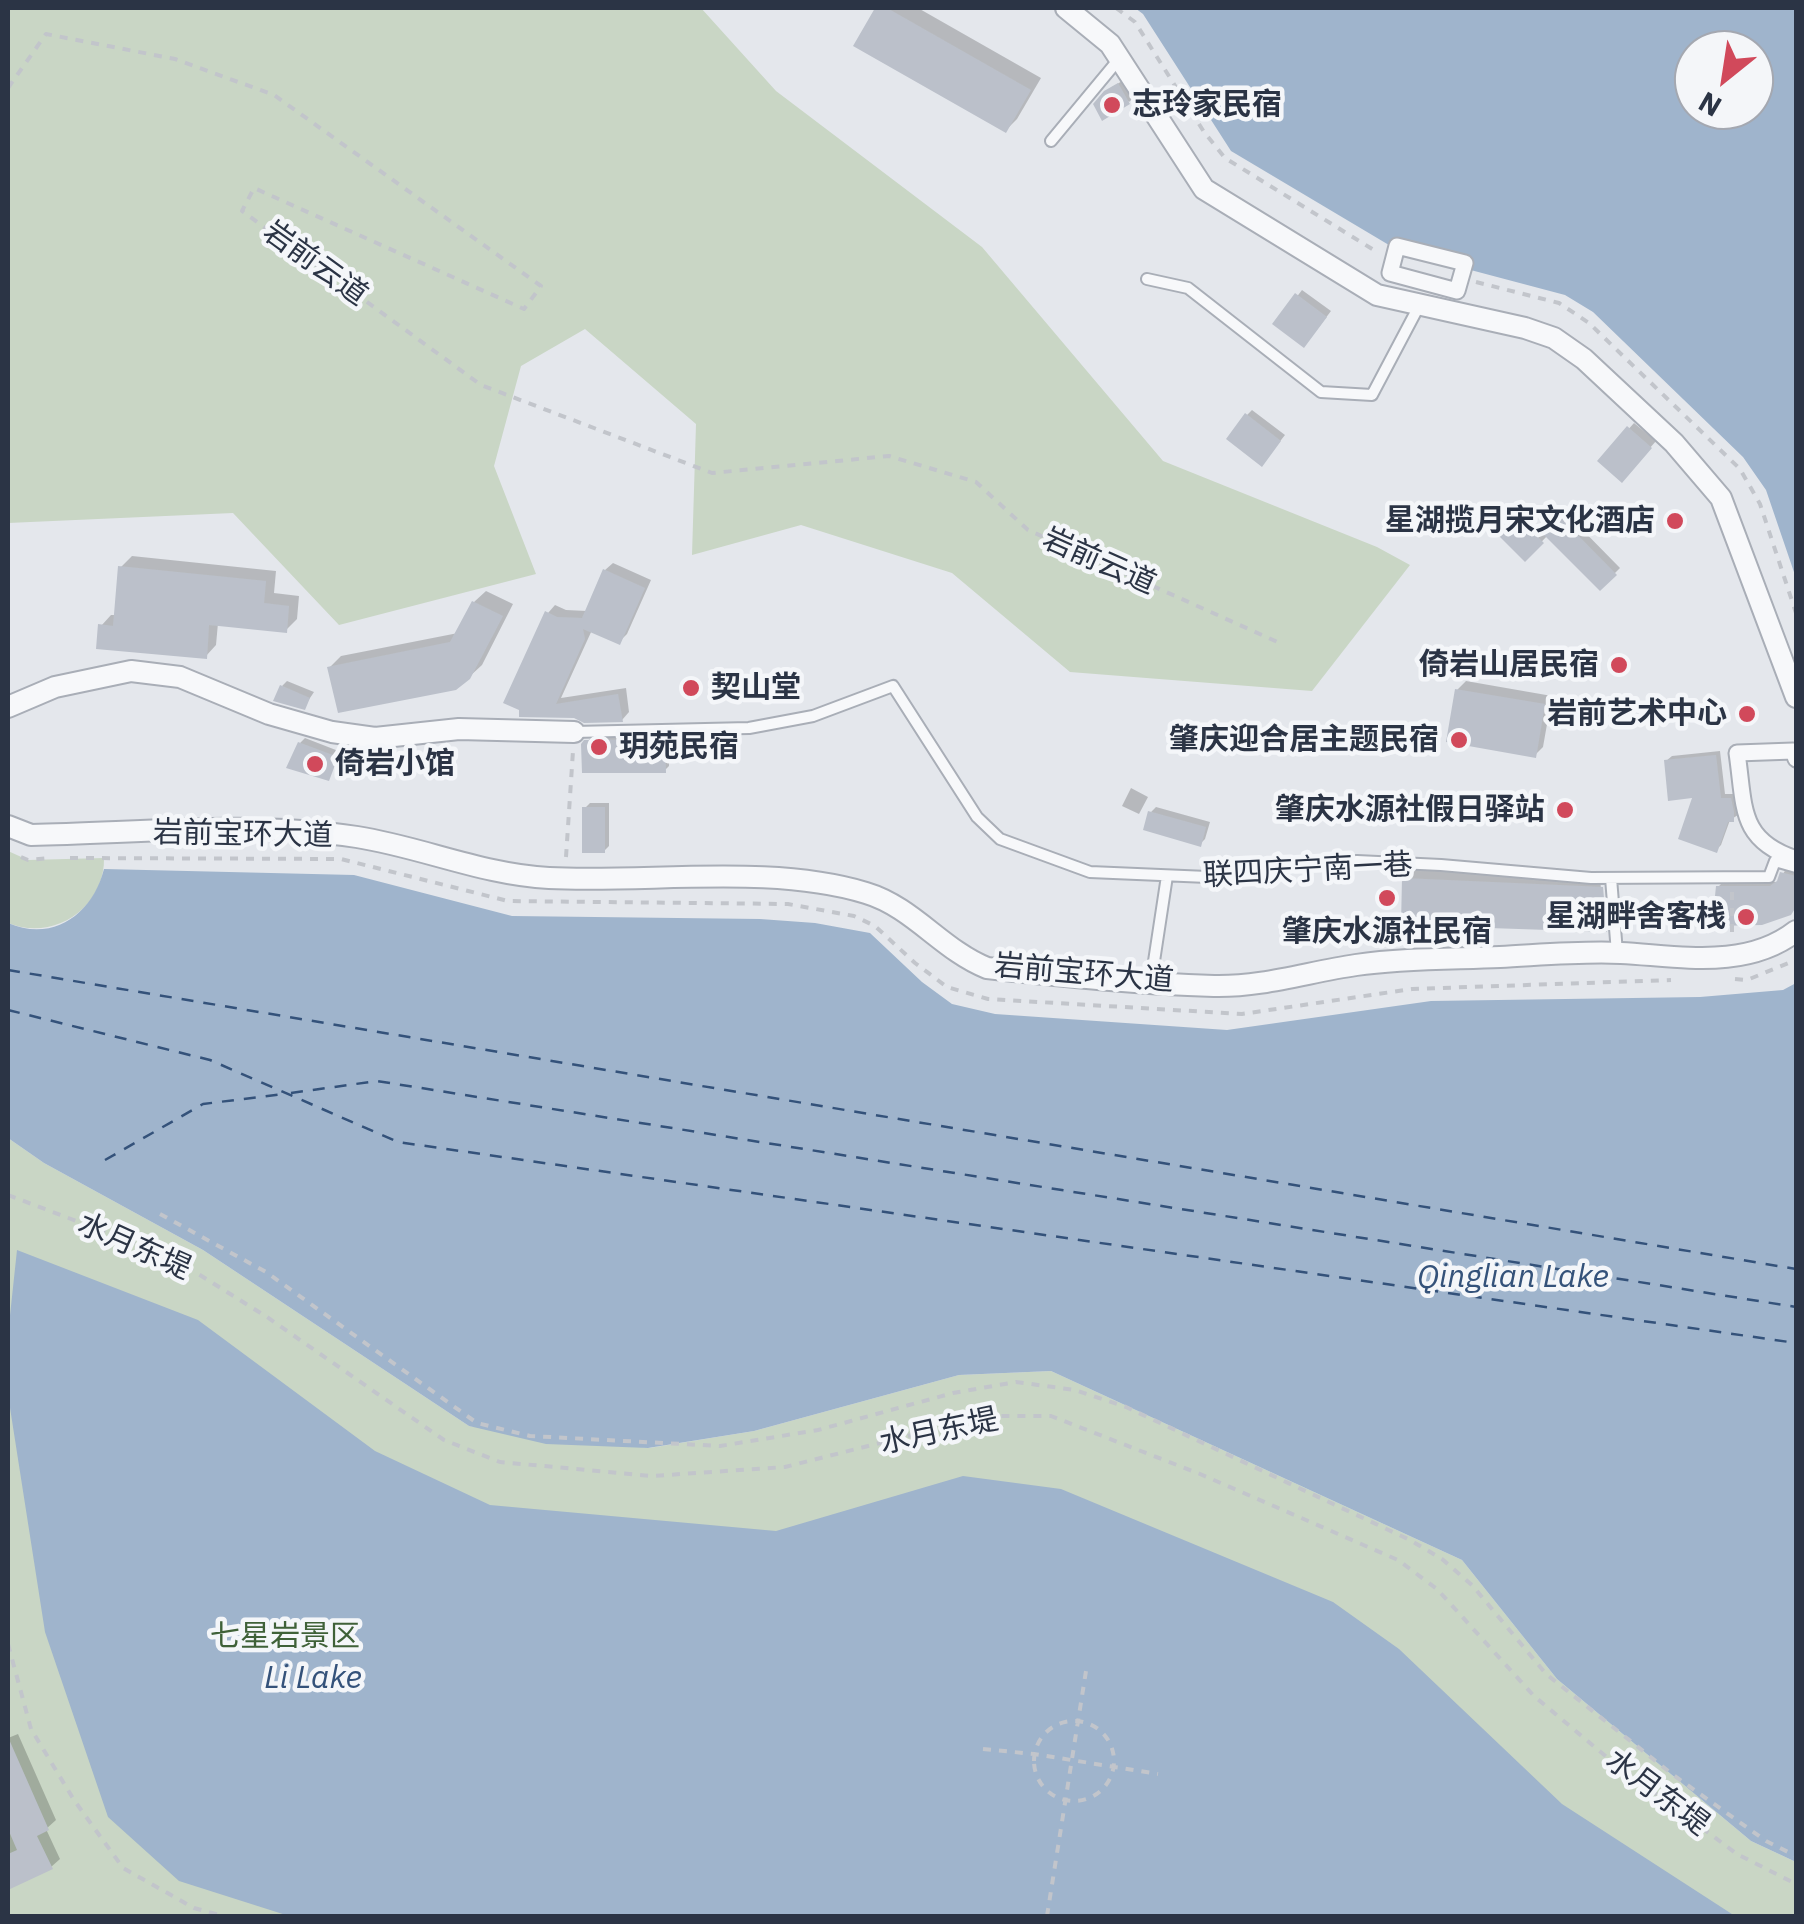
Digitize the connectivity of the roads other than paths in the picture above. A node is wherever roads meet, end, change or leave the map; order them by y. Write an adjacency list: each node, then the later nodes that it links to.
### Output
1 (1066, 8): 2 (street)
2 (1119, 59): 3 (lane); 6 (street)
3 (1051, 142)
4 (1147, 279): 6 (lane)
5 (1458, 291): 5 (street)
6 (1419, 305): 7 (street)
7 (1796, 697)
8 (8, 707): 9 (street)
9 (574, 732): 13 (lane, 联四庆宁南一巷)
10 (1796, 759): 12 (street)
11 (8, 826): 17 (street, 岩前宝环大道)
12 (1796, 863): 14 (lane, 联四庆宁南一巷)
13 (1168, 876): 14 (lane, 联四庆宁南一巷); 17 (lane)
14 (1611, 878): 16 (lane)
15 (1796, 931): 16 (street, 岩前宝环大道)
16 (1617, 952): 17 (street, 岩前宝环大道)
17 (1151, 981)

